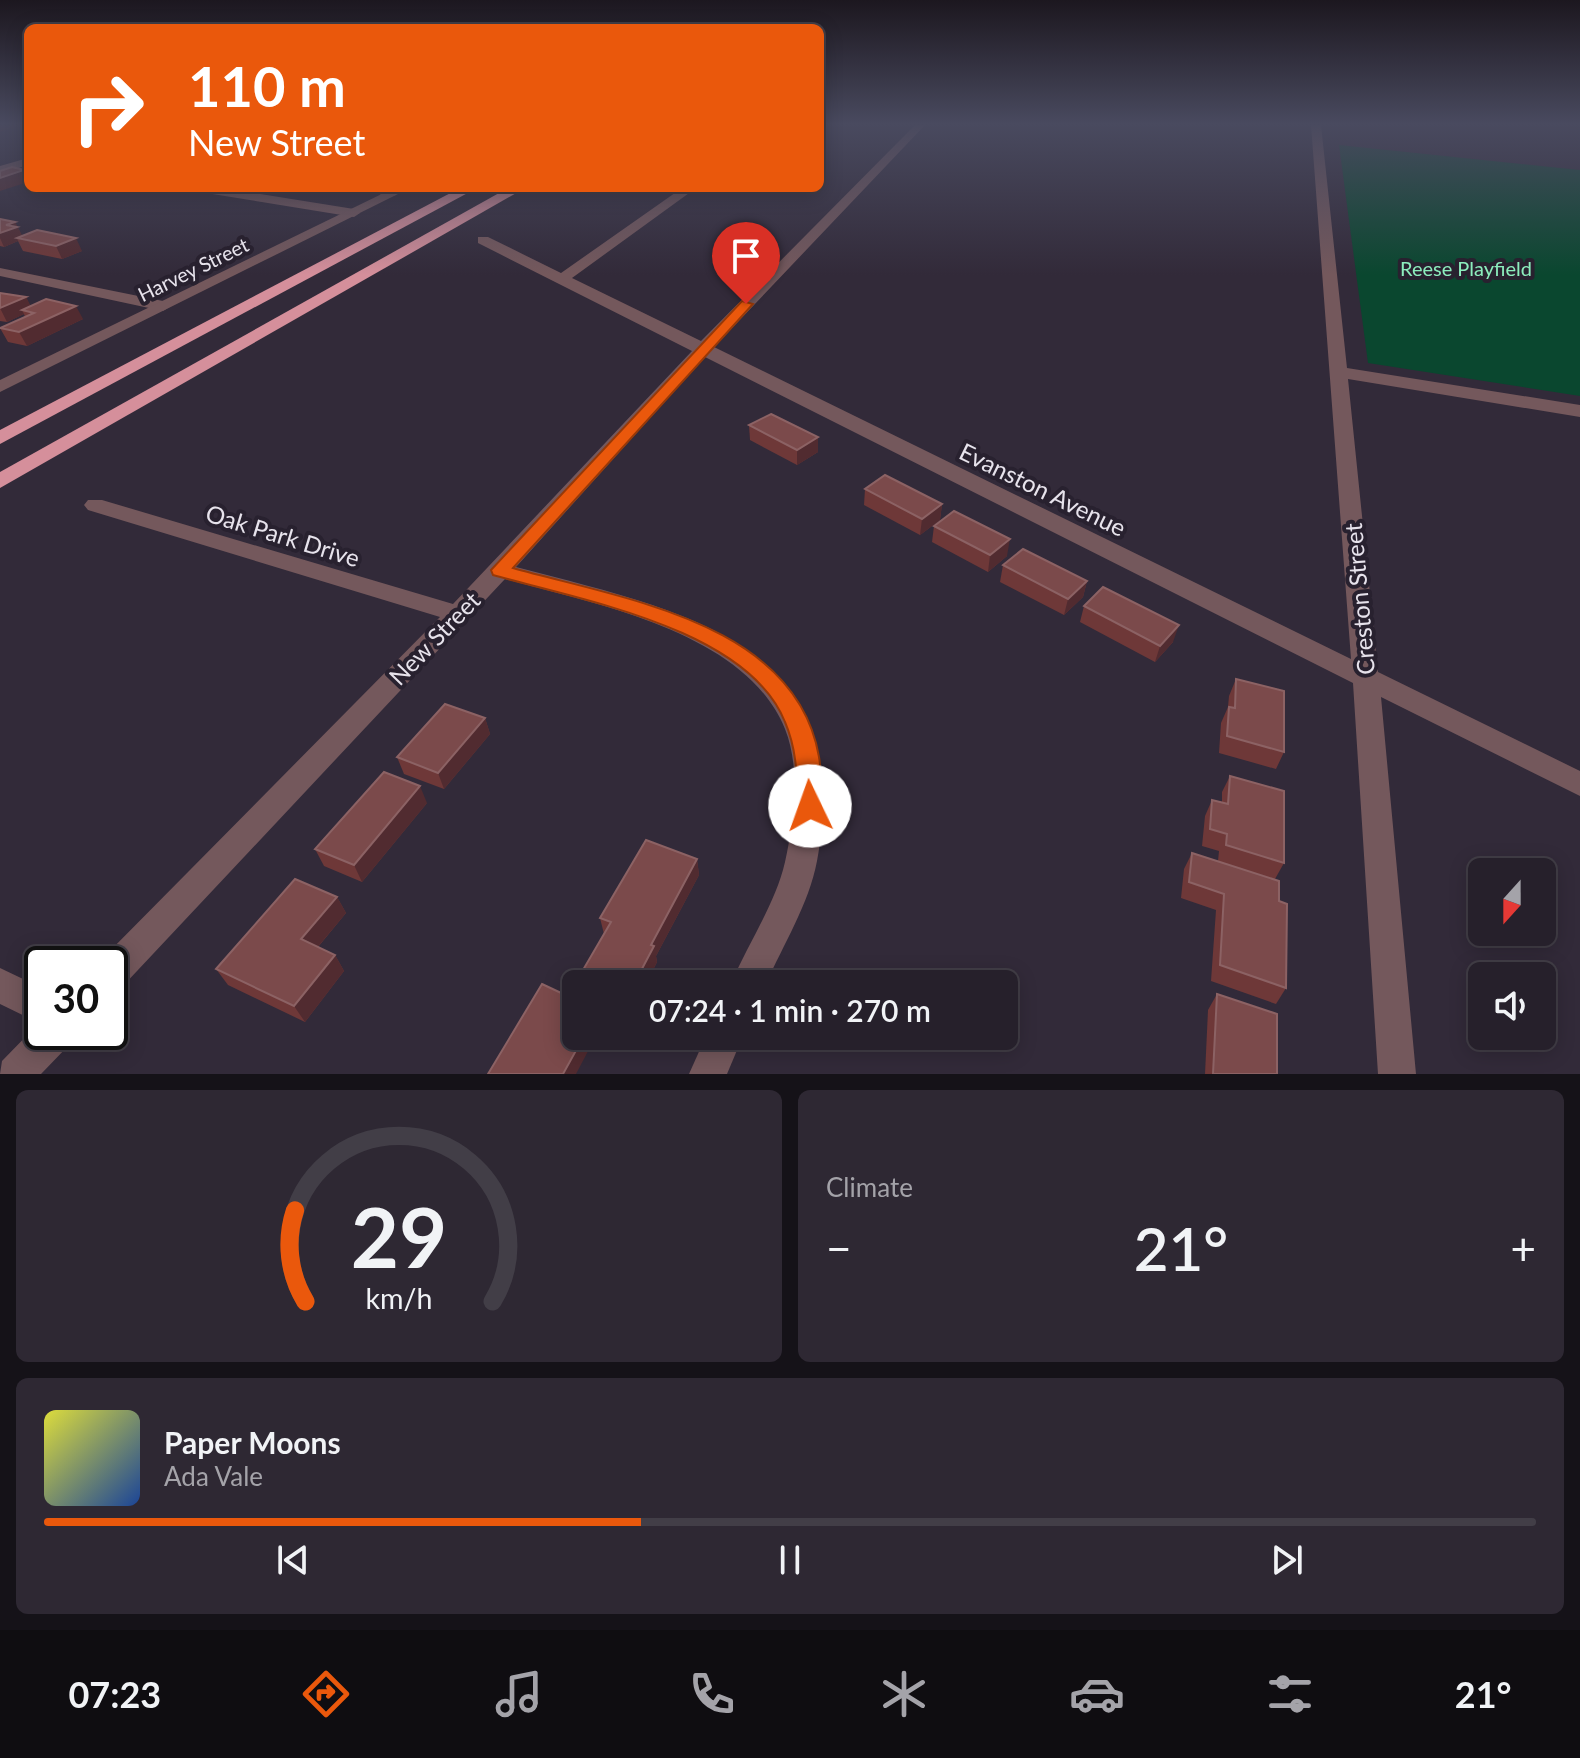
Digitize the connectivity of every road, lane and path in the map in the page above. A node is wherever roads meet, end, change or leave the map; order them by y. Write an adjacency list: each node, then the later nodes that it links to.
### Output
1 (871, 175): 13 (street, New Street)
2 (1320, 175): 14 (street, Creston Street)
3 (225, 192): 8 (street)
4 (387, 192): 8 (street, Harvey Street)
5 (462, 192): 17 (highway)
6 (511, 192): 18 (highway)
7 (684, 192): 11 (street)
8 (354, 213): 12 (street, Harvey Street)
9 (483, 240): 11 (street, Evanston Avenue)
10 (0, 272): 12 (street)
11 (563, 278): 13 (street, Evanston Avenue)
12 (163, 306): 15 (street, Harvey Street)
13 (703, 349): 20 (street, New Street); 22 (street, Evanston Avenue)
14 (1337, 372): 16 (street); 22 (street, Creston Street)
15 (0, 387)
16 (1580, 411)
17 (0, 438)
18 (0, 481)
19 (95, 505): 21 (street, Oak Park Drive)
20 (500, 570): 21 (street, New Street); 25 (street)
21 (457, 614): 24 (street, New Street)
22 (1366, 679): 23 (street, Evanston Avenue); 32 (street, Creston Street)
23 (1580, 784)
24 (128, 956)
25 (754, 970)
26 (0, 985): 27 (street)
27 (24, 998)
28 (38, 1050): 30 (street)
29 (719, 1050): 31 (street)
30 (15, 1074)
31 (708, 1074)
32 (1397, 1074)

